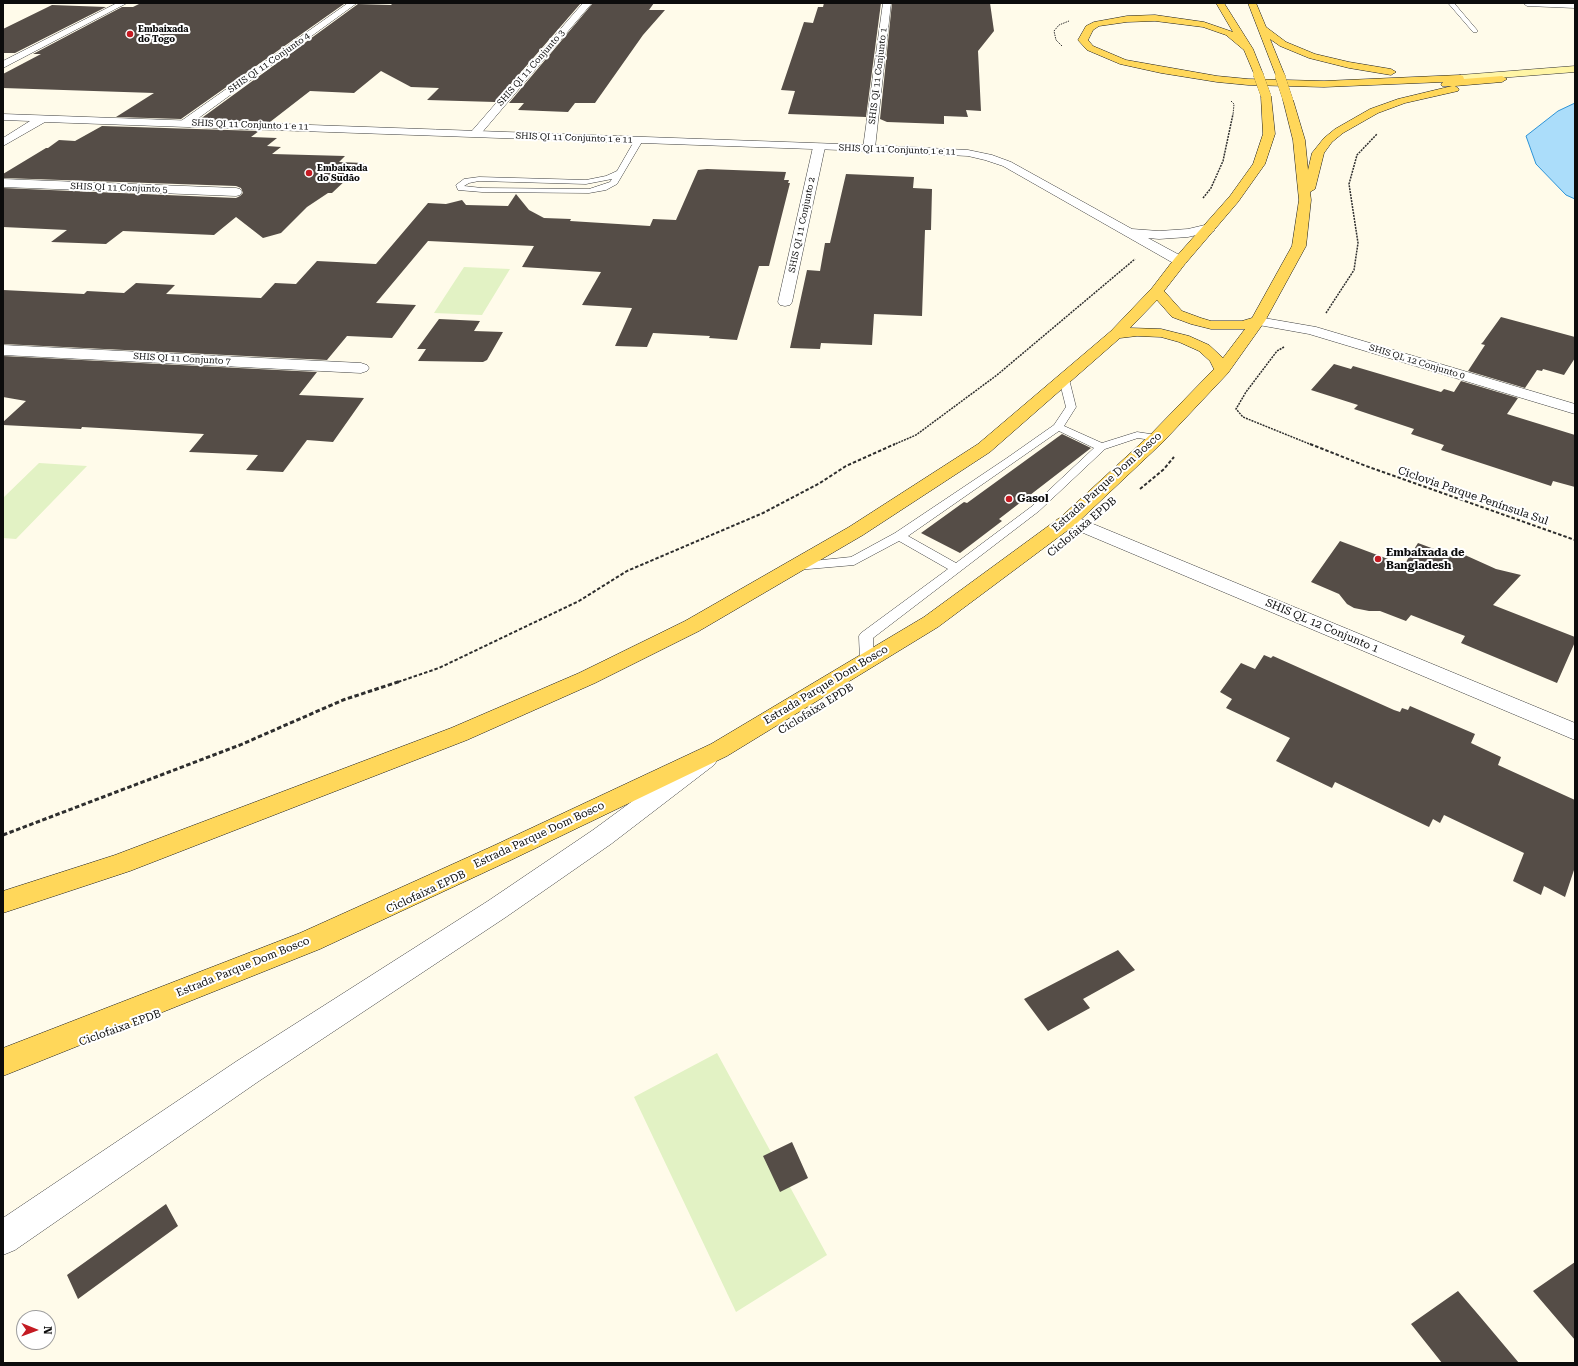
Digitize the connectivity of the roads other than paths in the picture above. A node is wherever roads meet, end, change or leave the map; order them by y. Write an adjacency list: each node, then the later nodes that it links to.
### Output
1 (123, 3): 16 (street)
2 (353, 3): 23 (street, SHIS QI 11 Conjunto 4)
3 (588, 3): 24 (street, SHIS QI 11 Conjunto 3)
4 (887, 3): 28 (street, SHIS QI 11 Conjunto 1)
5 (1220, 3): 15 (main road)
6 (1252, 3): 12 (main road, Estrada Parque Dom Bosco)
7 (1451, 3): 13 (lane)
8 (1527, 3): 9 (street)
9 (1575, 5)
10 (1119, 11): 11 (main road)
11 (1078, 21)
12 (1261, 28): 19 (main road); 32 (main road, Estrada Parque Dom Bosco, bridge)
13 (1475, 31)
14 (1078, 49): 20 (main road)
15 (1248, 49): 19 (main road); 33 (main road, bridge)
16 (3, 65)
17 (1575, 69): 19 (main road)
18 (1575, 73): 20 (main road)
19 (1460, 78)
20 (1502, 79): 32 (main road)
21 (3, 117): 22 (street, SHIS QI 11 Conjunto 1 e 11)
22 (42, 118): 23 (street, SHIS QI 11 Conjunto 1 e 11); 26 (street)
23 (185, 123): 24 (street, SHIS QI 11 Conjunto 1 e 11)
24 (475, 134): 25 (street, SHIS QI 11 Conjunto 1 e 11)
25 (639, 140): 27 (street, SHIS QI 11 Conjunto 1 e 11); 29 (lane)
26 (3, 143)
27 (819, 147): 28 (street, SHIS QI 11 Conjunto 1 e 11); 37 (street, SHIS QI 11 Conjunto 2)
28 (869, 148): 34 (street, SHIS QI 11 Conjunto 1 e 11)
29 (620, 172): 29 (lane)
30 (3, 183): 31 (street, SHIS QI 11 Conjunto 5)
31 (236, 192)
32 (1305, 200): 38 (main road, Estrada Parque Dom Bosco)
33 (1209, 228): 34 (street, SHIS QI 11 Conjunto 1 e 11); 35 (main road)
34 (1125, 230): 35 (street, SHIS QI 11 Conjunto 1 e 11)
35 (1180, 261): 36 (main road)
36 (1157, 291): 38 (main road); 39 (main road)
37 (785, 302)
38 (1258, 321): 42 (main road, Estrada Parque Dom Bosco); 44 (street, SHIS QL 12 Conjunto 0)
39 (1116, 334): 42 (main road); 43 (main road)
40 (3, 350): 41 (street, SHIS QI 11 Conjunto 7)
41 (361, 368)
42 (1222, 370): 46 (main road, Estrada Parque Dom Bosco)
43 (1064, 379): 45 (lane); 50 (main road)
44 (1575, 409)
45 (1058, 427): 47 (lane); 49 (lane)
46 (1157, 438): 47 (lane); 48 (main road, Estrada Parque Dom Bosco)
47 (1101, 447): 51 (lane)
48 (1069, 520): 52 (main road, Estrada Parque Dom Bosco); 53 (street, SHIS QL 12 Conjunto 1)
49 (899, 536): 50 (lane); 51 (lane)
50 (797, 566): 55 (main road)
51 (956, 568): 52 (lane)
52 (867, 660): 54 (main road, Estrada Parque Dom Bosco)
53 (1575, 732)
54 (719, 750): 56 (main road, Estrada Parque Dom Bosco); 57 (street)
55 (3, 902)
56 (3, 1062)
57 (3, 1238)

